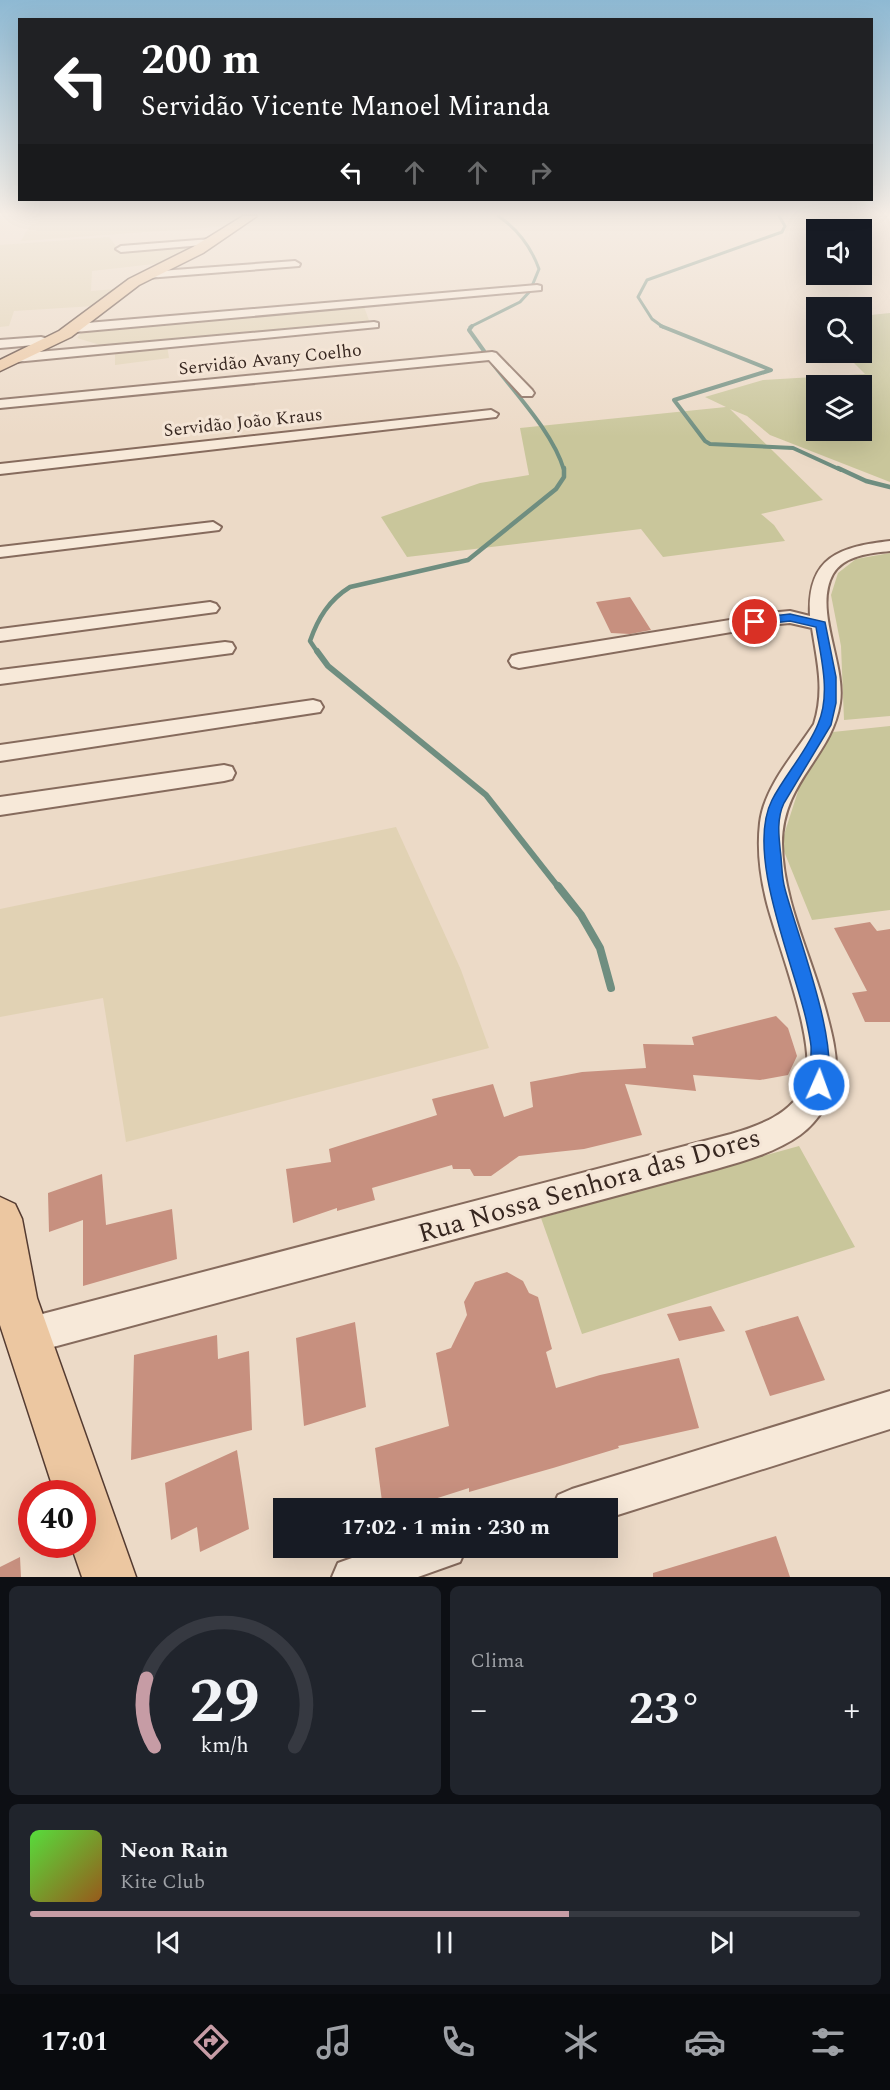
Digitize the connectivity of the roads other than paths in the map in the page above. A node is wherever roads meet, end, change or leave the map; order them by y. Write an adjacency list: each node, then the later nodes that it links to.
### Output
1 (124, 290): 4 (main road)
2 (519, 290): 4 (street)
3 (374, 324): 7 (street)
4 (75, 328): 5 (main road)
5 (55, 339): 6 (street); 7 (main road)
6 (0, 344)
7 (15, 358): 8 (main road)
8 (0, 366)
9 (527, 393): 10 (street, Servidão Avany Coelho)
10 (0, 404)
11 (491, 414): 12 (street, Servidão João Kraus)
12 (0, 469)
13 (213, 527): 15 (street)
14 (890, 546): 17 (street, Rua Nossa Senhora das Dores)
15 (0, 552)
16 (210, 608): 18 (street)
17 (821, 624): 20 (street); 27 (street, Rua Nossa Senhora das Dores)
18 (0, 635)
19 (225, 648): 21 (street)
20 (519, 662)
21 (0, 678)
22 (313, 707): 23 (street)
23 (0, 753)
24 (224, 772): 25 (street)
25 (0, 806)
26 (0, 1219): 27 (main road)
27 (27, 1336): 29 (main road)
28 (890, 1410): 30 (street)
29 (76, 1480)
30 (607, 1498)
31 (96, 1539): 33 (main road)
32 (414, 1558): 34 (street)
33 (109, 1577)
34 (352, 1577)

